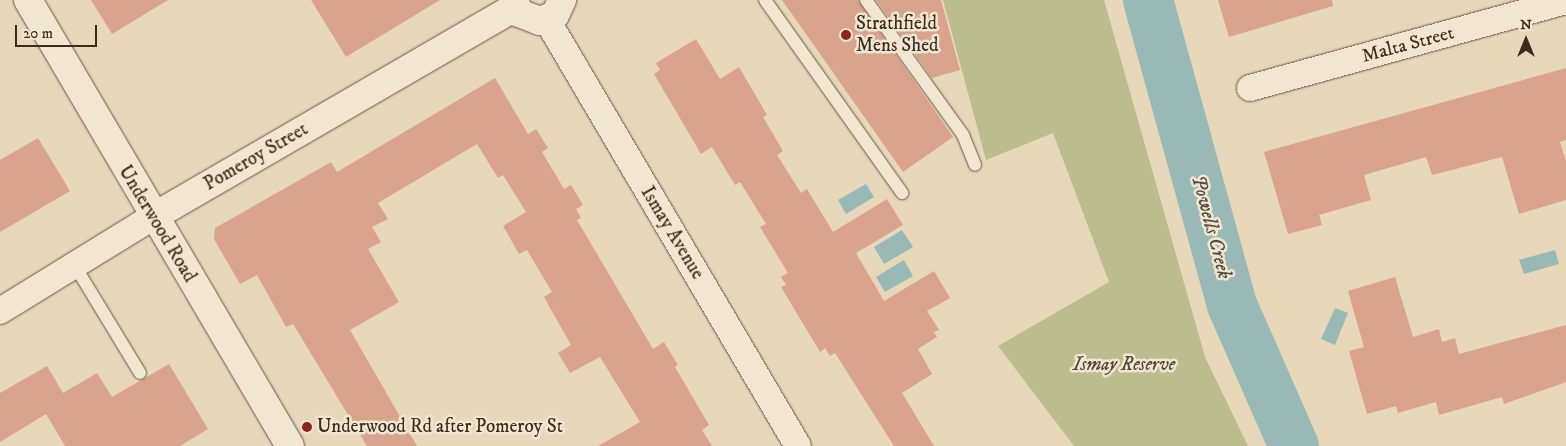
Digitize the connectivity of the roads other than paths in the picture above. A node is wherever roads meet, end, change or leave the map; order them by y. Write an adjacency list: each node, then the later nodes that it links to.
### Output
1 (28, 0): 10 (main road, Underwood Road)
2 (765, 0): 9 (lane)
3 (866, 0): 8 (lane)
4 (1566, 1): 7 (street, Malta Street)
5 (515, 4): 6 (main road); 10 (main road, Pomeroy Street)
6 (555, 10): 15 (street, Ismay Avenue)
7 (1250, 88)
8 (975, 165)
9 (902, 193)
10 (153, 217): 11 (street, Pomeroy Street); 14 (main road, Underwood Road)
11 (75, 266): 12 (street, Pomeroy Street); 13 (lane)
12 (0, 311)
13 (140, 373)
14 (290, 446)
15 (798, 446)

